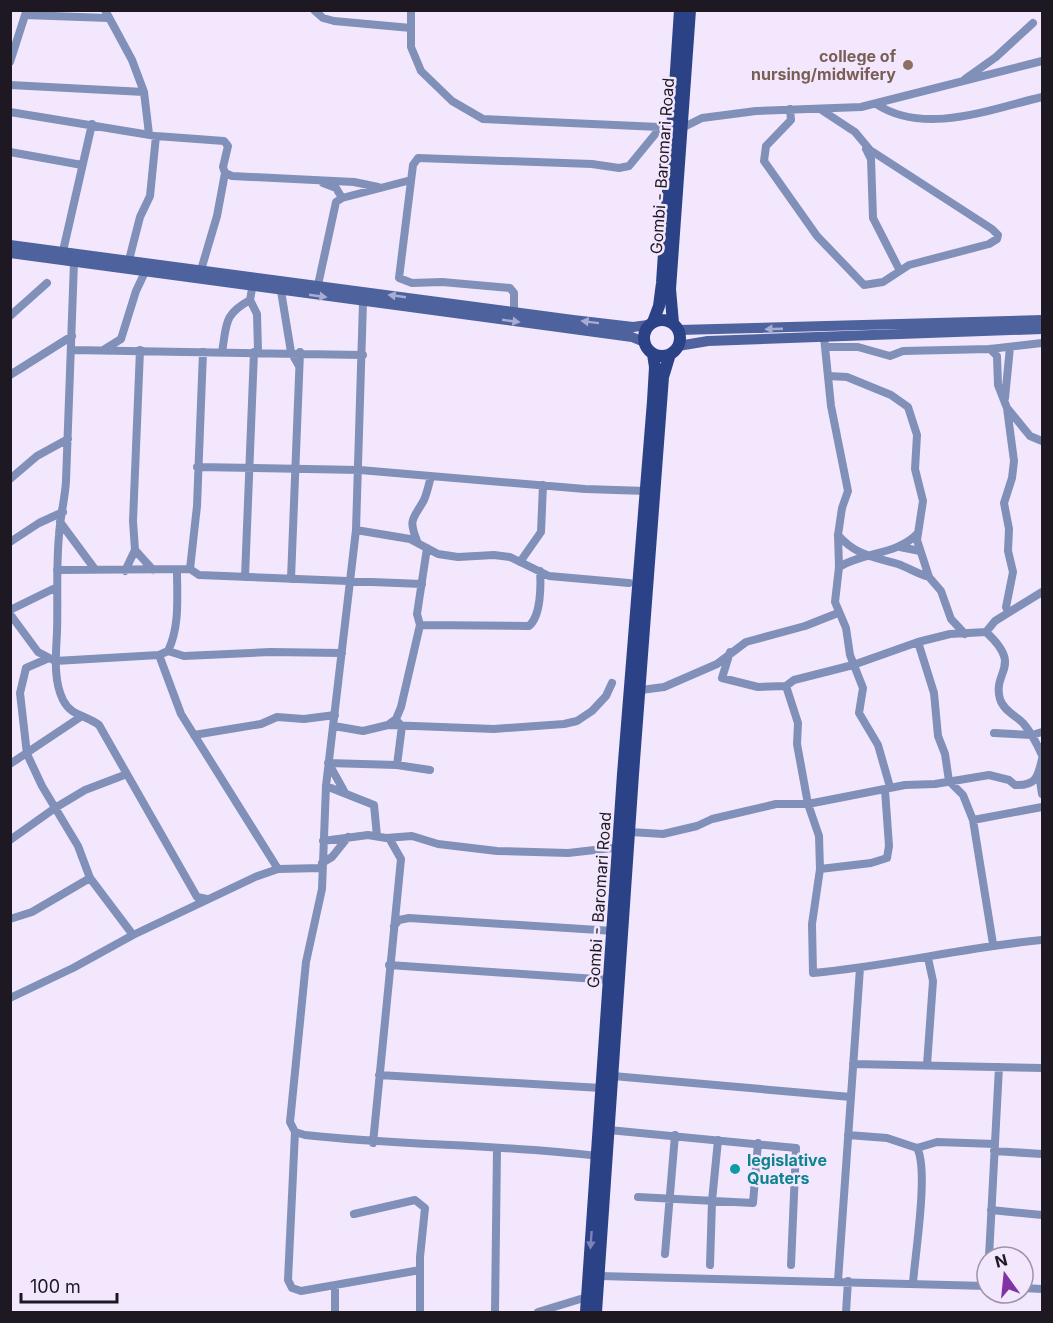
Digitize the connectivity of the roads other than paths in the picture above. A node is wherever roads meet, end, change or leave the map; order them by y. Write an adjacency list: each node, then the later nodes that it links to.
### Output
1 (314, 10): 8 (street)
2 (411, 10): 8 (street)
3 (680, 10): 22 (main road, Gombi - Baromari Road)
4 (690, 10): 22 (main road, Gombi - Baromari Road)
5 (26, 13): 6 (street); 10 (street)
6 (106, 14): 15 (street)
7 (1033, 22): 13 (street)
8 (411, 28): 22 (street)
9 (10, 38): 10 (street)
10 (16, 46): 12 (street)
11 (1042, 61): 13 (street)
12 (10, 62)
13 (964, 80): 17 (street)
14 (10, 85): 15 (street)
15 (144, 92): 23 (street)
16 (1042, 97): 17 (street)
17 (876, 104): 18 (street)
18 (818, 108): 19 (street); 24 (street)
19 (790, 109): 22 (street); 37 (street)
20 (10, 112): 21 (street)
21 (92, 124): 23 (street); 26 (street)
22 (671, 128): 28 (street); 49 (main road, Gombi - Baromari Road); 50 (main road, Gombi - Baromari Road)
23 (152, 135): 27 (street); 35 (street)
24 (862, 142): 37 (street); 37 (street)
25 (10, 152): 26 (street)
26 (82, 165): 33 (street)
27 (225, 173): 29 (street); 38 (street)
28 (411, 180): 30 (street); 46 (street)
29 (322, 182): 30 (street); 31 (street)
30 (378, 187): 31 (street)
31 (342, 198): 42 (street)
32 (10, 244): 33 (main road)
33 (63, 251): 35 (main road)
34 (10, 253): 36 (main road)
35 (129, 260): 38 (main road)
36 (74, 262): 39 (main road); 52 (street)
37 (899, 269)
38 (201, 270): 40 (main road)
39 (145, 272): 40 (main road); 53 (street)
40 (254, 282): 42 (main road); 43 (main road); 44 (street)
41 (47, 283): 47 (street)
42 (318, 285): 46 (main road, one-way to 42)
43 (281, 291): 45 (main road, one-way to 45); 67 (street)
44 (250, 300): 64 (street); 66 (street)
45 (363, 302): 54 (main road, one-way to 54); 70 (street)
46 (514, 312): 49 (main road, one-way to 46)
47 (10, 316)
48 (1042, 320): 50 (main road, one-way to 50)
49 (651, 324): 50 (main road); 54 (main road)
50 (676, 327): 62 (main road)
51 (1042, 329): 55 (main road)
52 (72, 336): 60 (street); 72 (street)
53 (121, 339): 58 (street); 61 (street)
54 (644, 342): 69 (main road)
55 (825, 342): 59 (street); 62 (main road); 73 (street)
56 (1042, 343): 57 (street)
57 (1010, 347): 59 (street); 74 (street)
58 (105, 349): 60 (street); 61 (street)
59 (990, 349): 74 (street)
60 (72, 350): 76 (street)
61 (128, 350): 63 (street)
62 (674, 350): 69 (main road); 85 (main road)
63 (140, 351): 65 (street); 95 (street)
64 (256, 351): 66 (street); 67 (street); 79 (street)
65 (203, 352): 66 (street); 78 (street)
66 (222, 352)
67 (291, 352): 68 (street); 71 (street)
68 (300, 352): 70 (street); 71 (street)
69 (653, 354): 85 (main road)
70 (363, 355): 81 (street)
71 (299, 366): 80 (street)
72 (10, 375)
73 (828, 376): 89 (street); 90 (street)
74 (1005, 399): 75 (street)
75 (1007, 408): 77 (street); 116 (street)
76 (68, 439): 83 (street); 86 (street)
77 (1042, 441)
78 (197, 467): 79 (street); 104 (street)
79 (247, 468): 80 (street); 107 (street)
80 (294, 468): 81 (street); 109 (street)
81 (360, 470): 82 (street); 88 (street)
82 (431, 476): 84 (street); 92 (street)
83 (10, 479)
84 (543, 485): 85 (street); 98 (street)
85 (651, 491): 132 (main road, Gombi - Baromari Road); 166 (main road, Gombi - Baromari Road)
86 (63, 512): 87 (street); 91 (street)
87 (60, 522): 100 (street); 101 (street)
88 (356, 530): 92 (street); 110 (street)
89 (919, 532): 93 (street); 96 (street)
90 (838, 535): 97 (street); 99 (street)
91 (10, 542)
92 (417, 542): 94 (street)
93 (900, 547): 96 (street); 97 (street)
94 (427, 548): 98 (street); 112 (street)
95 (135, 550): 102 (street); 105 (street)
96 (920, 551): 108 (street)
97 (864, 556): 99 (street); 108 (street)
98 (520, 562): 106 (street)
99 (839, 567): 117 (street)
100 (94, 568): 101 (street); 105 (street)
101 (57, 570): 113 (street)
102 (153, 570): 103 (street); 105 (street)
103 (177, 570): 104 (street); 124 (street)
104 (190, 570): 107 (street)
105 (125, 571)
106 (540, 571): 111 (street); 119 (street)
107 (245, 577): 109 (street)
108 (929, 577): 118 (street)
109 (291, 579): 110 (street)
110 (351, 581): 112 (street); 126 (street)
111 (629, 583)
112 (422, 584): 119 (street)
113 (57, 587): 115 (street); 128 (street)
114 (1042, 592): 116 (street)
115 (10, 612): 128 (street)
116 (1008, 612): 120 (street)
117 (838, 613): 125 (street); 129 (street)
118 (951, 619): 121 (street); 122 (street)
119 (420, 625): 135 (street)
120 (986, 632): 121 (street); 142 (street)
121 (965, 634): 122 (street)
122 (944, 636): 123 (street)
123 (918, 642): 129 (street); 151 (street)
124 (168, 651): 126 (street); 127 (street)
125 (730, 652): 131 (street); 132 (street)
126 (342, 653): 134 (street)
127 (159, 655): 128 (street); 141 (street)
128 (52, 660): 133 (street); 143 (street)
129 (853, 665): 131 (street); 153 (street)
130 (612, 683): 138 (street)
131 (786, 686): 156 (street)
132 (641, 690): 160 (main road, Gombi - Baromari Road)
133 (82, 716): 143 (street); 149 (street)
134 (335, 716): 137 (street); 141 (street)
135 (396, 719): 136 (street); 138 (street)
136 (388, 725): 137 (street); 138 (street)
137 (334, 726): 145 (street)
138 (402, 726): 147 (street)
139 (1042, 732): 142 (street)
140 (994, 733): 142 (street)
141 (195, 735): 168 (street)
142 (1032, 735): 144 (street)
143 (27, 754): 146 (street); 158 (street)
144 (1042, 757): 150 (street)
145 (328, 763): 147 (street); 152 (street); 154 (street)
146 (10, 764)
147 (397, 765): 148 (street)
148 (430, 770)
149 (127, 774): 158 (street); 171 (street)
150 (1039, 775): 151 (street); 155 (street)
151 (949, 782): 153 (street); 159 (street)
152 (326, 786): 154 (street); 165 (street)
153 (888, 788): 156 (street); 169 (street)
154 (344, 791): 162 (street)
155 (1042, 794)
156 (808, 804): 160 (street); 169 (street)
157 (1042, 807): 159 (street)
158 (55, 808): 164 (street); 170 (street)
159 (973, 820): 177 (street)
160 (630, 832): 166 (main road, Gombi - Baromari Road)
161 (349, 836): 162 (street); 165 (street); 167 (street)
162 (377, 836): 163 (street)
163 (389, 838): 166 (street); 173 (street)
164 (10, 840)
165 (323, 841): 167 (street)
166 (624, 848): 174 (main road, Gombi - Baromari Road); 188 (main road, Gombi - Baromari Road)
167 (321, 865): 168 (street); 192 (street)
168 (278, 869): 171 (street)
169 (820, 869): 180 (street)
170 (90, 878): 172 (street); 175 (street)
171 (207, 899): 175 (street)
172 (10, 920)
173 (394, 926): 174 (street); 179 (street)
174 (614, 931): 181 (main road, Gombi - Baromari Road)
175 (133, 935): 182 (street)
176 (1042, 940): 177 (street)
177 (993, 944): 178 (street)
178 (928, 958): 180 (street); 184 (street)
179 (389, 965): 181 (street); 187 (street)
180 (860, 968): 183 (street)
181 (611, 980): 189 (main road, Gombi - Baromari Road)
182 (10, 998)
183 (853, 1064): 184 (street); 190 (street)
184 (927, 1065): 185 (street)
185 (999, 1067): 186 (street); 198 (street)
186 (1042, 1068)
187 (379, 1075): 189 (street); 196 (street)
188 (613, 1076): 190 (street); 191 (main road, Gombi - Baromari Road)
189 (602, 1088): 202 (main road, Gombi - Baromari Road)
190 (851, 1097): 194 (street)
191 (609, 1130): 193 (street); 206 (main road, Gombi - Baromari Road)
192 (295, 1132): 196 (street); 219 (street)
193 (675, 1135): 195 (street); 204 (street)
194 (848, 1135): 200 (street); 216 (street)
195 (718, 1140): 197 (street); 205 (street)
196 (373, 1143): 199 (street)
197 (758, 1143): 205 (street); 213 (street)
198 (994, 1147): 200 (street); 201 (street); 207 (street)
199 (497, 1148): 202 (street); 224 (street)
200 (917, 1148): 218 (street)
201 (1042, 1154)
202 (597, 1156): 206 (main road, Gombi - Baromari Road)
203 (638, 1197): 204 (street)
204 (668, 1198): 205 (street); 211 (street)
205 (712, 1201): 212 (street)
206 (598, 1207): 215 (main road, Gombi - Baromari Road); 221 (main road, Gombi - Baromari Road, one-way to 221)
207 (991, 1210): 209 (street); 210 (street)
208 (354, 1214): 214 (street)
209 (1042, 1215)
210 (990, 1245)
211 (665, 1254)
212 (710, 1265)
213 (791, 1265)
214 (420, 1270): 219 (street); 223 (street)
215 (599, 1276): 216 (street); 227 (main road, Gombi - Baromari Road)
216 (838, 1281): 217 (street)
217 (848, 1281): 218 (street); 228 (street)
218 (913, 1283): 220 (street)
219 (335, 1285): 222 (street)
220 (975, 1286)
221 (587, 1297): 225 (street); 226 (main road, Gombi - Baromari Road)
222 (335, 1312)
223 (420, 1312)
224 (495, 1312)
225 (538, 1312)
226 (586, 1312)
227 (596, 1312)
228 (846, 1312)

